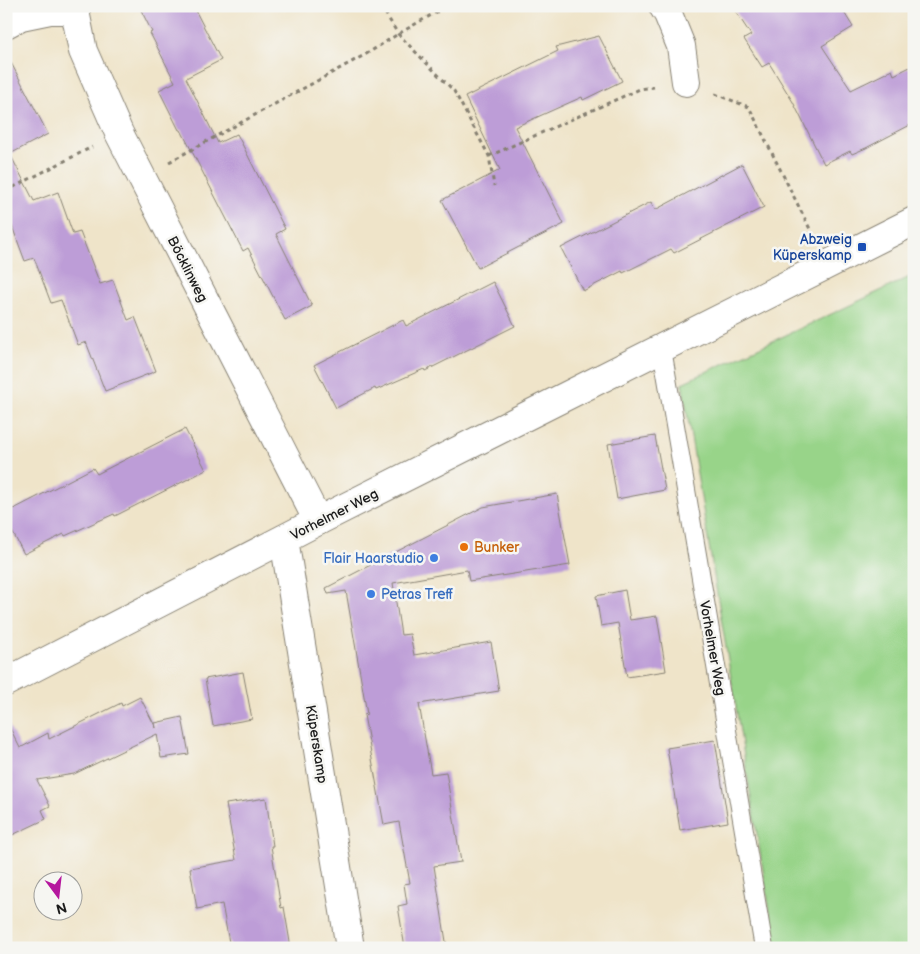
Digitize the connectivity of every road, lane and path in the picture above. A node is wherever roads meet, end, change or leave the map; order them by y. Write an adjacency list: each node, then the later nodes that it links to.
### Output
1 (381, 6): 6 (path)
2 (447, 6): 6 (path)
3 (663, 6): 7 (street)
4 (74, 8): 5 (street, Böcklinweg); 8 (street, Böcklinweg)
5 (6, 24)
6 (398, 34): 9 (path); 10 (path)
7 (686, 82): 9 (path); 14 (path)
8 (119, 133): 10 (street, Böcklinweg); 12 (path)
9 (489, 156): 11 (path)
10 (141, 177): 16 (street, Böcklinweg)
11 (494, 186)
12 (6, 191)
13 (914, 221): 14 (street, Vorhelmer Weg)
14 (828, 264): 15 (street, Vorhelmer Weg)
15 (662, 348): 16 (street, Vorhelmer Weg); 20 (lane, Vorhelmer Weg)
16 (318, 521): 17 (street, Vorhelmer Weg)
17 (284, 539): 18 (street, Vorhelmer Weg); 19 (street, Küperskamp)
18 (6, 682)
19 (350, 948)
20 (764, 948)

